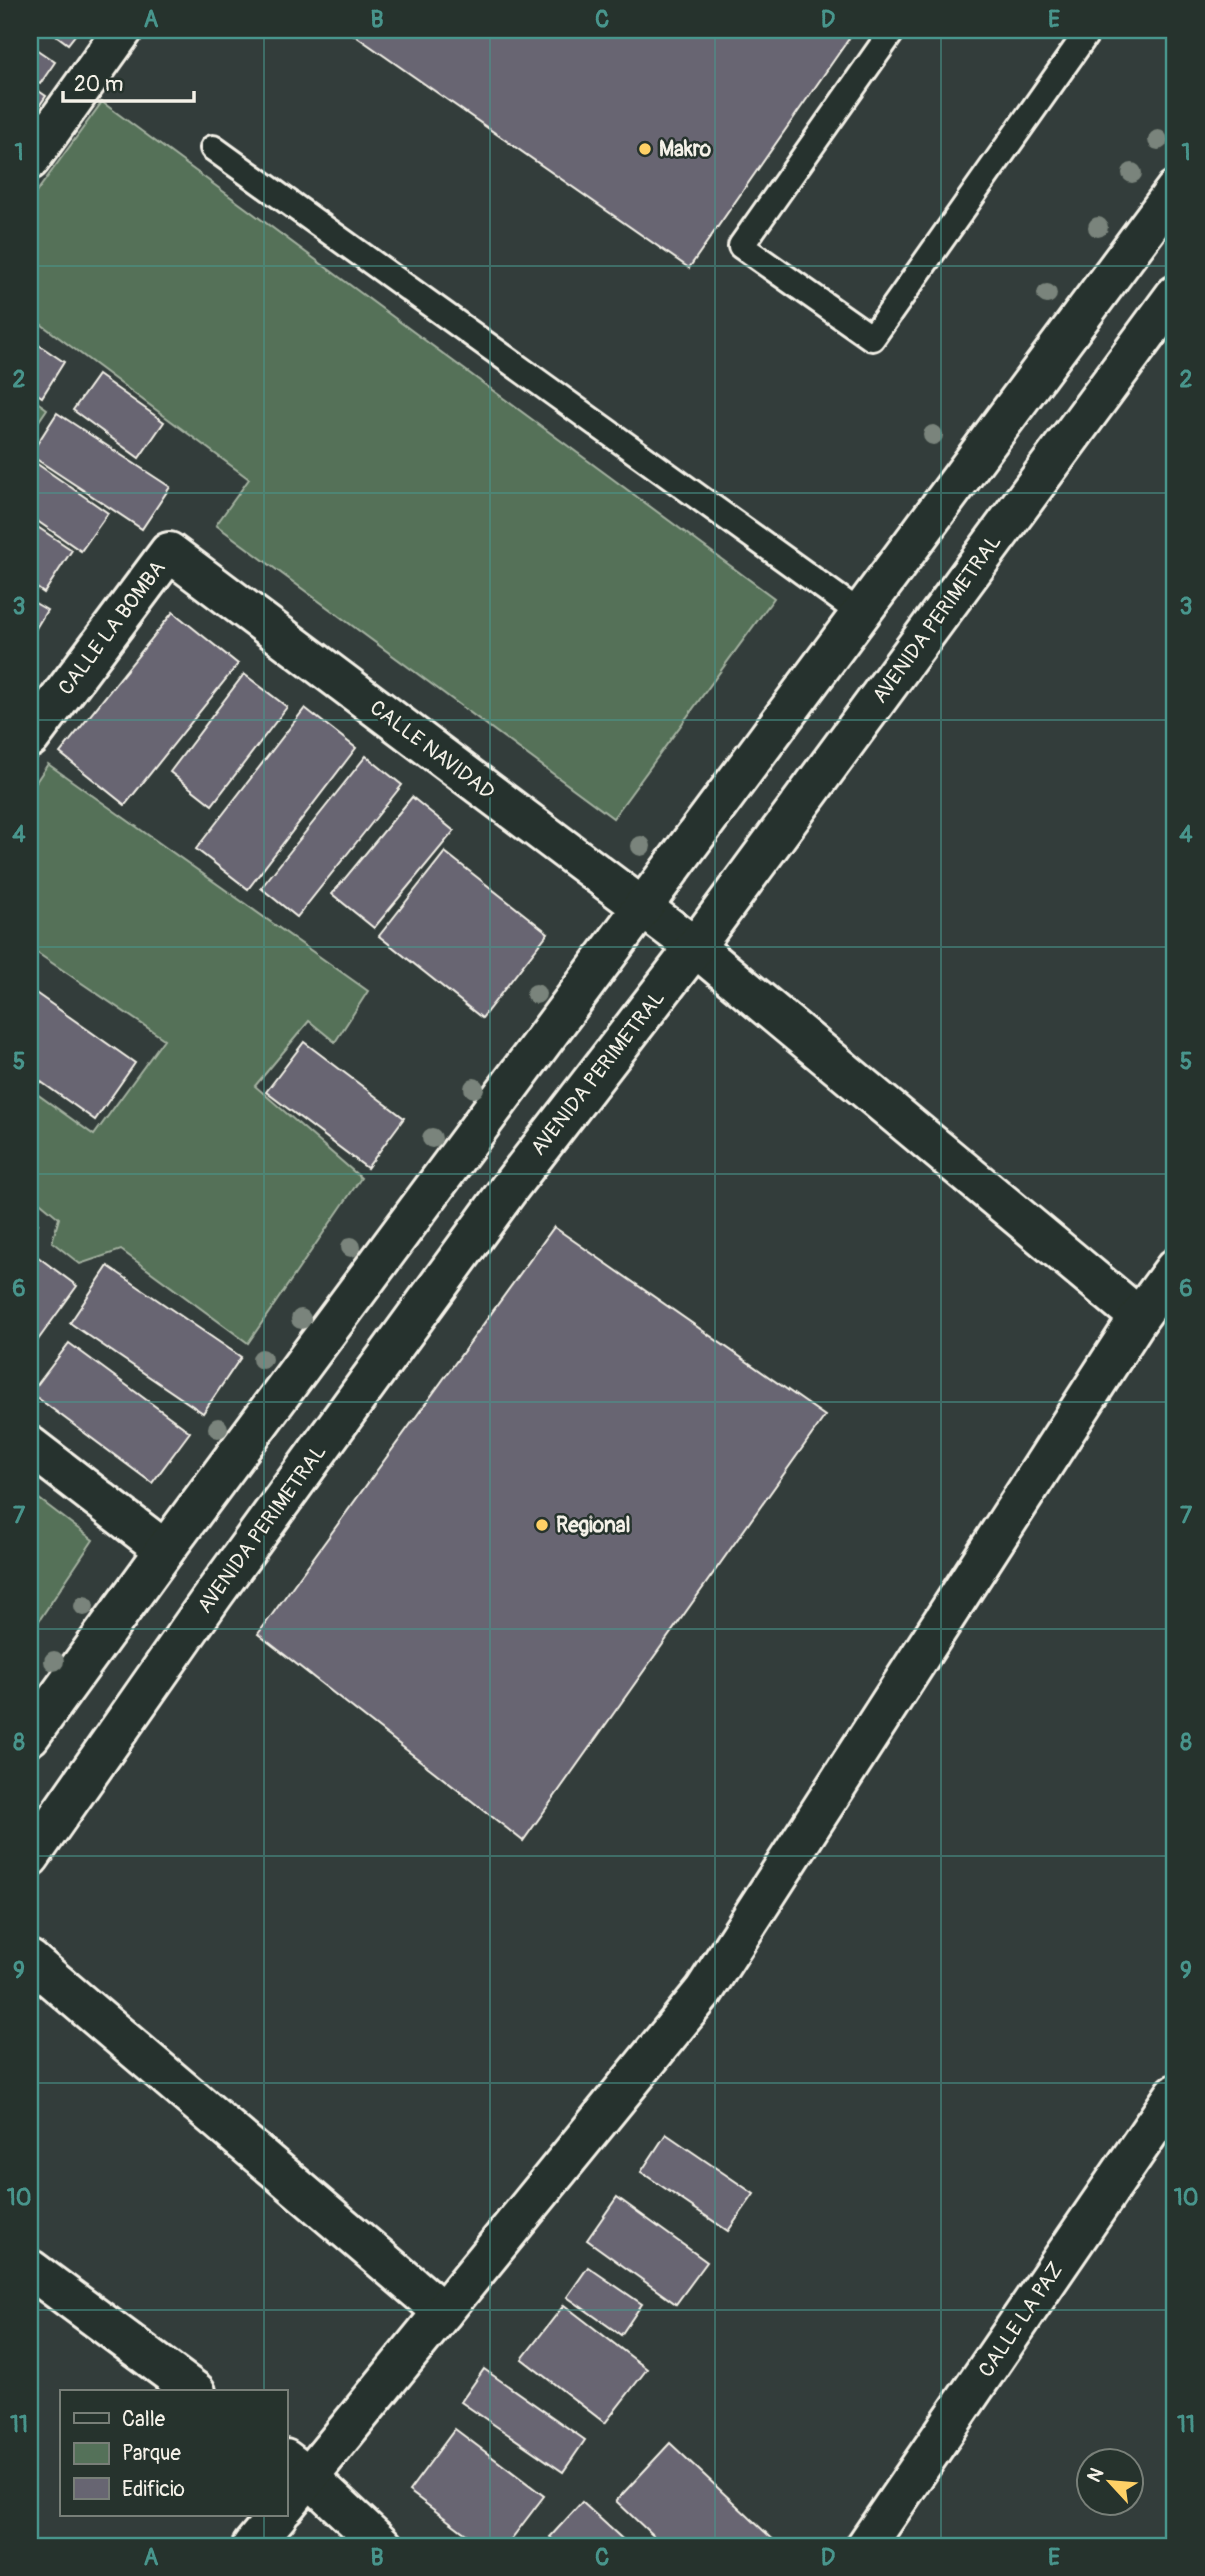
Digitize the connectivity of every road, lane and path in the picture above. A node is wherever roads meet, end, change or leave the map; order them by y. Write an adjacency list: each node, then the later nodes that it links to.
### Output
1 (123, 30): 5 (street)
2 (893, 30): 3 (lane)
3 (1089, 30)
4 (213, 148): 9 (lane)
5 (30, 160)
6 (1175, 190): 9 (street)
7 (1175, 295): 12 (street, AVENIDA PERIMETRAL)
8 (169, 552): 10 (street, CALLE LA BOMBA); 11 (street, CALLE NAVIDAD)
9 (861, 614): 11 (street)
10 (30, 738)
11 (643, 908): 12 (street, CALLE NAVIDAD); 16 (street)
12 (695, 947): 14 (street, CALLE NAVIDAD); 18 (street, AVENIDA PERIMETRAL)
13 (1175, 1268): 14 (street)
14 (1139, 1317): 22 (street)
15 (30, 1446): 16 (street)
16 (165, 1550): 17 (street)
17 (30, 1737)
18 (30, 1857)
19 (30, 1960): 22 (street)
20 (1175, 2094): 29 (street, CALLE LA PAZ)
21 (30, 2269): 23 (street)
22 (443, 2312): 24 (street)
23 (193, 2390)
24 (297, 2468): 25 (street); 28 (street)
25 (287, 2500)
26 (277, 2516): 27 (street)
27 (253, 2546)
28 (383, 2546)
29 (866, 2546)

